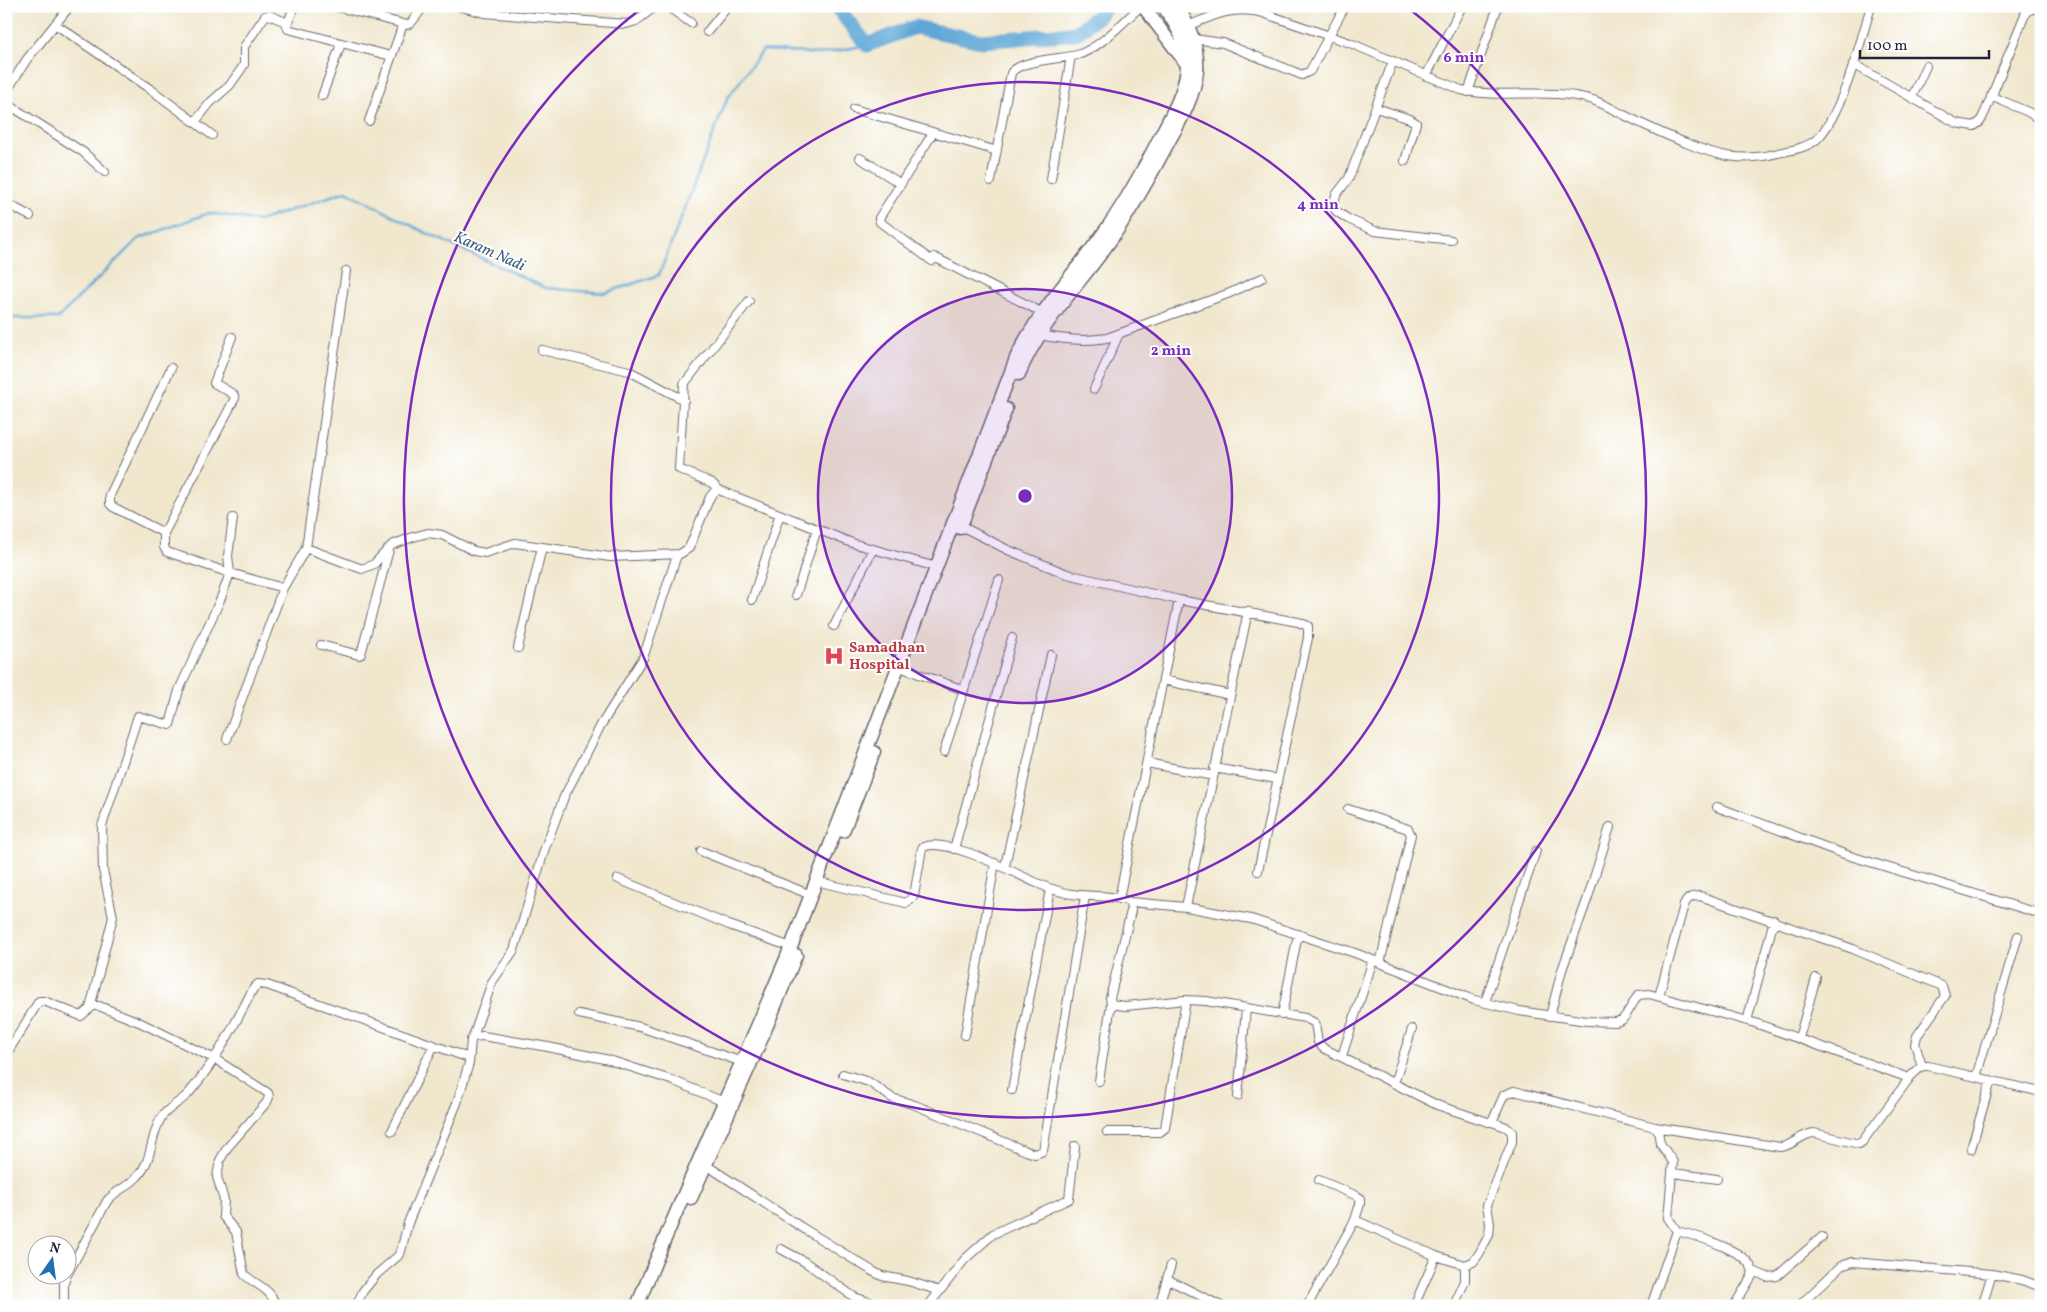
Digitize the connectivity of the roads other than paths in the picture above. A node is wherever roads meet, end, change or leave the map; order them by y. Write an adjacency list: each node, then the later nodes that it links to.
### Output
1 (70, 6): 21 (street)
2 (294, 6): 19 (street)
3 (334, 6): 22 (street)
4 (424, 6): 22 (street)
5 (656, 6): 16 (street)
6 (667, 6): 20 (street)
7 (728, 6): 24 (street)
8 (1142, 6): 29 (street); 31 (main road)
9 (1163, 6): 31 (main road)
10 (1178, 6): 23 (main road)
11 (1269, 6): 18 (street)
12 (1345, 6): 25 (street)
13 (1462, 6): 34 (street)
14 (1498, 6): 37 (street)
15 (1871, 6): 32 (street)
16 (464, 7)
17 (2039, 9): 39 (street)
18 (1266, 14): 23 (street); 25 (street)
19 (288, 23): 27 (street); 46 (street)
20 (691, 23)
21 (56, 24): 36 (street); 46 (street)
22 (402, 24): 28 (street)
23 (1188, 26): 26 (main road)
24 (707, 32)
25 (1330, 36): 26 (street); 30 (street)
26 (1194, 39): 35 (main road)
27 (341, 44): 28 (street); 38 (street)
28 (391, 56): 45 (street)
29 (1071, 56): 49 (street); 53 (street)
30 (1393, 61): 34 (street); 42 (street)
31 (1187, 64): 35 (main road)
32 (1854, 64): 37 (street); 40 (street)
33 (1926, 66): 40 (street)
34 (1426, 76): 37 (street)
35 (1189, 82): 62 (main road); 64 (main road)
36 (6, 92)
37 (1468, 92)
38 (322, 96)
39 (1991, 96): 40 (street); 44 (street)
40 (1912, 97)
41 (6, 103): 52 (street)
42 (1376, 108): 51 (street); 58 (street)
43 (854, 110): 47 (street)
44 (2041, 120)
45 (369, 121)
46 (195, 122): 48 (street)
47 (933, 132): 49 (street); 55 (street)
48 (212, 135)
49 (996, 151): 54 (street)
50 (860, 158): 55 (street)
51 (1405, 161)
52 (105, 172)
53 (1050, 179)
54 (991, 181)
55 (901, 184): 62 (street)
56 (6, 203): 57 (street)
57 (30, 216)
58 (1451, 240)
59 (346, 271): 77 (street)
60 (1262, 278): 63 (street)
61 (749, 301): 69 (street)
62 (1043, 313): 81 (main road)
63 (1119, 334): 64 (street); 68 (street)
64 (1039, 335): 73 (main road)
65 (232, 337): 75 (street)
66 (542, 350): 69 (street)
67 (171, 368): 75 (street)
68 (1094, 389)
69 (684, 400): 70 (street)
70 (720, 490): 71 (street); 80 (street)
71 (780, 514): 74 (street); 86 (street)
72 (233, 518): 82 (street)
73 (961, 526): 87 (street); 94 (main road)
74 (817, 529): 79 (street); 85 (street)
75 (164, 533): 82 (street)
76 (542, 547): 78 (street); 80 (street); 92 (street)
77 (306, 548): 78 (street); 84 (street)
78 (389, 548): 91 (street)
79 (873, 549): 81 (street); 89 (street)
80 (677, 554): 139 (street)
81 (936, 568): 116 (main road)
82 (230, 573): 84 (street); 132 (street)
83 (998, 580): 96 (street)
84 (284, 588): 98 (street)
85 (796, 595)
86 (752, 600)
87 (1179, 600): 88 (street); 95 (street)
88 (1248, 611): 97 (street); 103 (street)
89 (834, 626)
90 (1012, 638): 107 (street)
91 (322, 645)
92 (518, 648)
93 (1051, 655): 111 (street)
94 (905, 669): 96 (street); 114 (main road)
95 (1163, 680): 97 (street); 100 (street)
96 (964, 690): 99 (street)
97 (1230, 695): 101 (street)
98 (227, 739)
99 (944, 752)
100 (1147, 763): 102 (street); 118 (street)
101 (1214, 768): 102 (street); 103 (street)
102 (1213, 776): 120 (street)
103 (1278, 779): 112 (street)
104 (1717, 807): 121 (street)
105 (1348, 809): 126 (street)
106 (1610, 827): 136 (street)
107 (954, 849): 110 (street); 114 (street)
108 (701, 851): 116 (street)
109 (1536, 851): 130 (street)
110 (995, 863): 111 (street); 140 (street)
111 (1005, 866): 115 (street)
112 (1258, 871)
113 (618, 879): 125 (street)
114 (824, 883): 142 (main road)
115 (1050, 889): 117 (street); 156 (street)
116 (811, 895): 125 (main road)
117 (1085, 896): 118 (street); 150 (street)
118 (1119, 899): 119 (street)
119 (1130, 902): 120 (street); 131 (street)
120 (1186, 907): 123 (street)
121 (2041, 914)
122 (1774, 920): 128 (street); 137 (street); 149 (street)
123 (1298, 934): 126 (street); 135 (street)
124 (2018, 936): 151 (street)
125 (791, 947): 142 (main road)
126 (1376, 962): 130 (street); 145 (street)
127 (1816, 978): 141 (street)
128 (1659, 996): 136 (street); 137 (street)
129 (1186, 1000): 131 (street); 133 (street); 163 (street)
130 (1485, 1002): 136 (street)
131 (1111, 1004): 154 (street)
132 (90, 1008): 144 (street); 147 (street)
133 (1246, 1009): 135 (street); 158 (street)
134 (579, 1014): 148 (street)
135 (1282, 1015): 145 (street)
136 (1550, 1016)
137 (1747, 1021): 141 (street)
138 (1412, 1029): 155 (street)
139 (473, 1036): 146 (street); 159 (street)
140 (965, 1036)
141 (1799, 1038): 152 (street)
142 (757, 1039): 148 (main road); 166 (main road)
143 (434, 1045): 146 (street); 147 (street); 162 (street)
144 (6, 1054)
145 (1342, 1056): 155 (street)
146 (469, 1058): 187 (street)
147 (215, 1059): 174 (street); 186 (street)
148 (742, 1062): 159 (main road)
149 (1922, 1066): 151 (street); 152 (street)
150 (843, 1074)
151 (1976, 1076): 153 (street)
152 (1909, 1078): 161 (street)
153 (1991, 1080): 157 (street); 165 (street)
154 (1099, 1081)
155 (1394, 1083): 160 (street)
156 (1012, 1090)
157 (2041, 1092)
158 (1238, 1096)
159 (724, 1102): 188 (main road)
160 (1492, 1122): 161 (street); 177 (street)
161 (1655, 1126): 167 (street)
162 (392, 1131)
163 (1107, 1132)
164 (1075, 1146): 183 (street)
165 (1971, 1149)
166 (706, 1165): 183 (street); 189 (main road)
167 (1673, 1173): 168 (street); 171 (street)
168 (1717, 1179)
169 (1319, 1180): 170 (street)
170 (1355, 1220): 175 (street); 194 (street)
171 (1673, 1227): 178 (street); 196 (street)
172 (1822, 1237): 178 (street)
173 (782, 1249): 190 (street)
174 (78, 1254)
175 (1436, 1256): 177 (street); 195 (street)
176 (1171, 1265): 180 (street)
177 (1465, 1265): 184 (street)
178 (1754, 1271): 197 (street)
179 (1992, 1274): 182 (street); 198 (street); 199 (street)
180 (1167, 1279): 192 (street); 193 (street)
181 (64, 1284): 185 (street)
182 (2041, 1287)
183 (940, 1291): 191 (street)
184 (1456, 1301)
185 (64, 1306)
186 (274, 1306)
187 (356, 1306)
188 (637, 1306)
189 (646, 1306)
190 (881, 1306)
191 (928, 1306)
192 (1159, 1306)
193 (1221, 1306)
194 (1308, 1306)
195 (1414, 1306)
196 (1651, 1306)
197 (1734, 1306)
198 (1799, 1306)
199 (1982, 1306)

